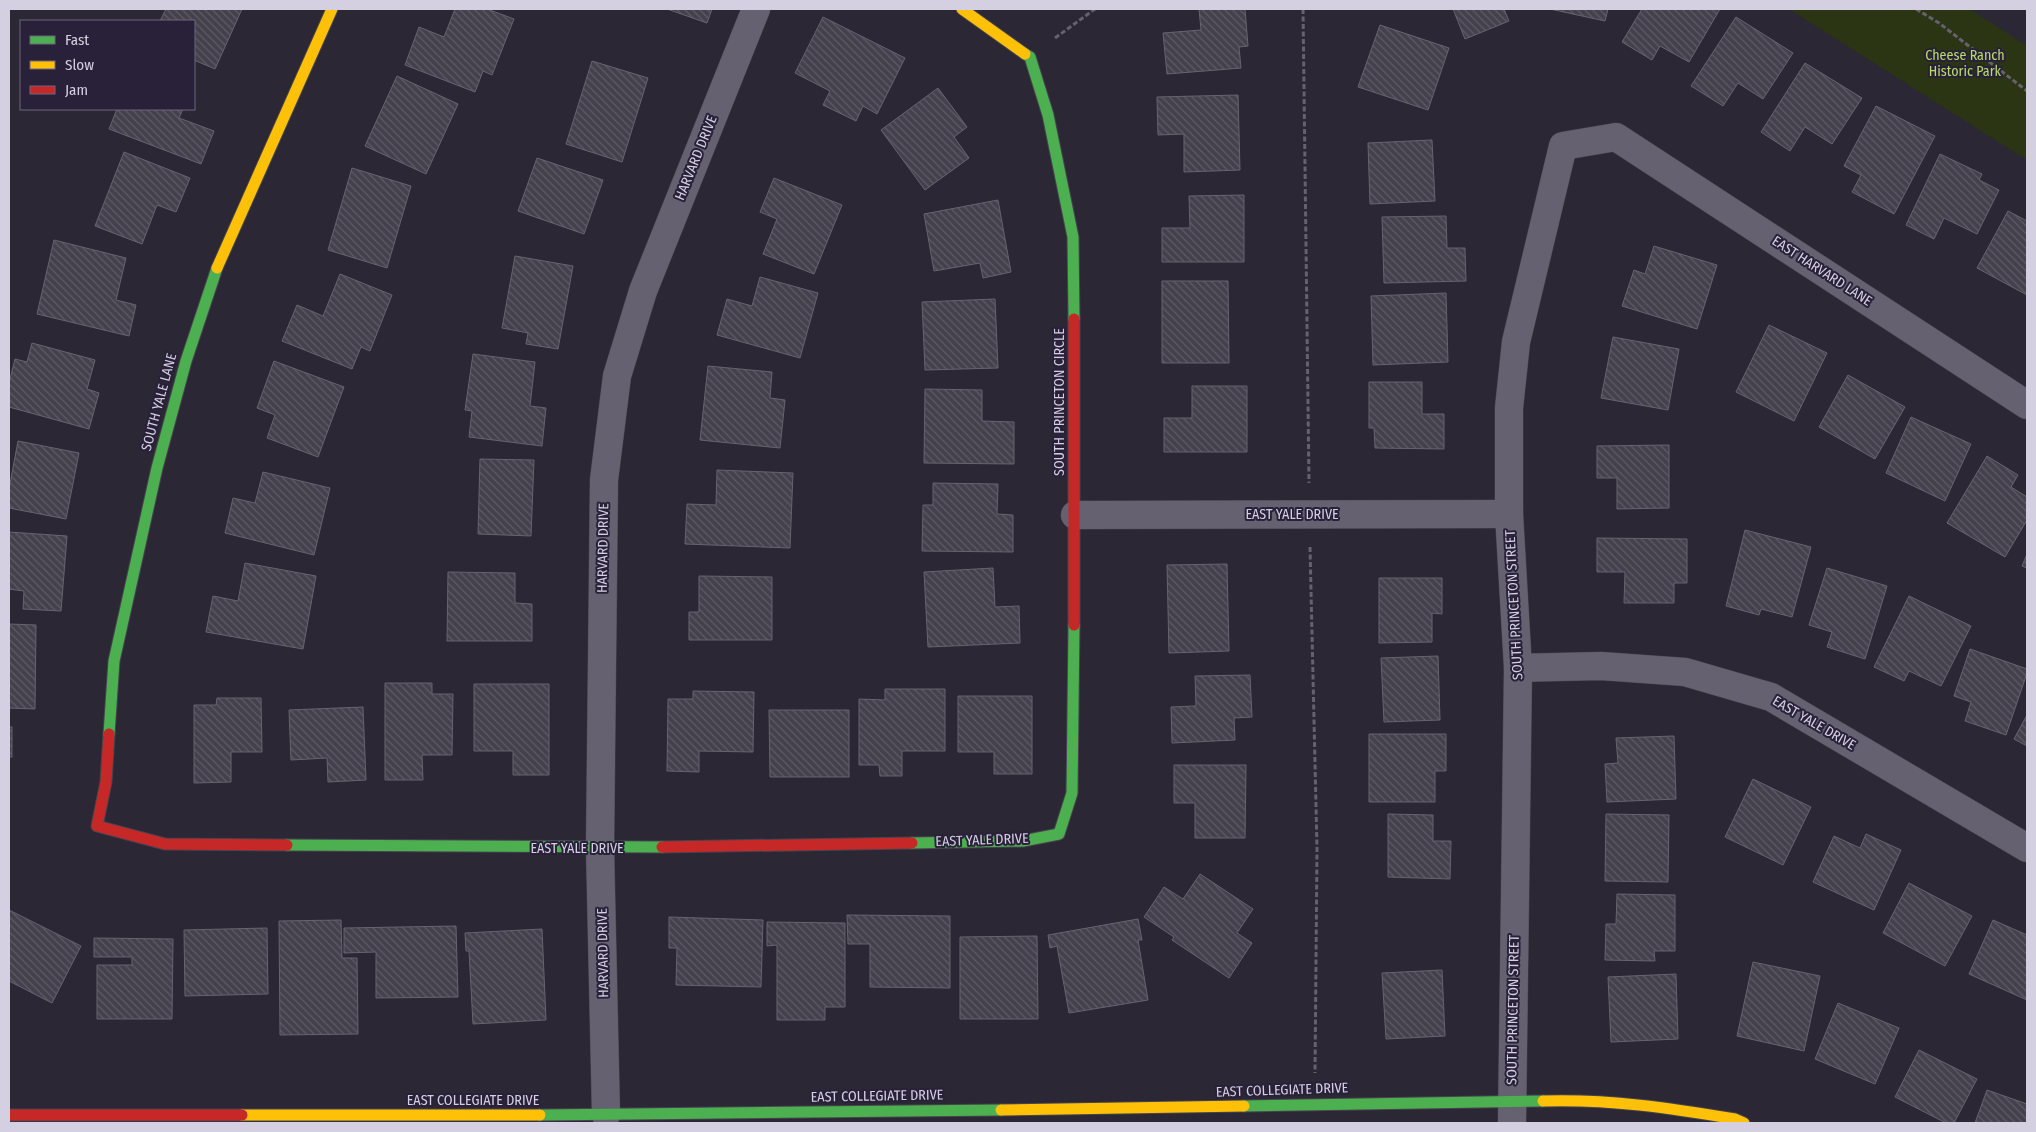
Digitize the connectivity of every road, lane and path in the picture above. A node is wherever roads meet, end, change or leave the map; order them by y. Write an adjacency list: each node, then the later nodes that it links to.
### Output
1 (332, 9): 15 (street, SOUTH YALE LANE)
2 (756, 9): 17 (street, HARVARD DRIVE)
3 (962, 9): 7 (street)
4 (1095, 9): 7 (path)
5 (1303, 9): 11 (path)
6 (1916, 9): 8 (path)
7 (1030, 56): 13 (street, SOUTH PRINCETON CIRCLE)
8 (2027, 91)
9 (1616, 137): 10 (street, EAST HARVARD LANE); 12 (street, SOUTH PRINCETON STREET)
10 (2027, 405)
11 (1309, 514): 12 (street, EAST YALE DRIVE); 13 (street, EAST YALE DRIVE); 19 (path)
12 (1509, 514): 14 (street, SOUTH PRINCETON STREET)
13 (1075, 515): 16 (street, SOUTH PRINCETON CIRCLE)
14 (1518, 668): 18 (street, EAST YALE DRIVE); 20 (street, SOUTH PRINCETON STREET)
15 (97, 826): 17 (street, EAST YALE DRIVE)
16 (1059, 834): 17 (street, EAST YALE DRIVE)
17 (600, 848): 22 (street, HARVARD DRIVE)
18 (2027, 848)
19 (1315, 1104): 20 (street, EAST COLLEGIATE DRIVE); 22 (street, EAST COLLEGIATE DRIVE)
20 (1512, 1112): 23 (street, EAST COLLEGIATE DRIVE)
21 (9, 1115): 22 (street, EAST COLLEGIATE DRIVE)
22 (606, 1115)
23 (1744, 1123)

